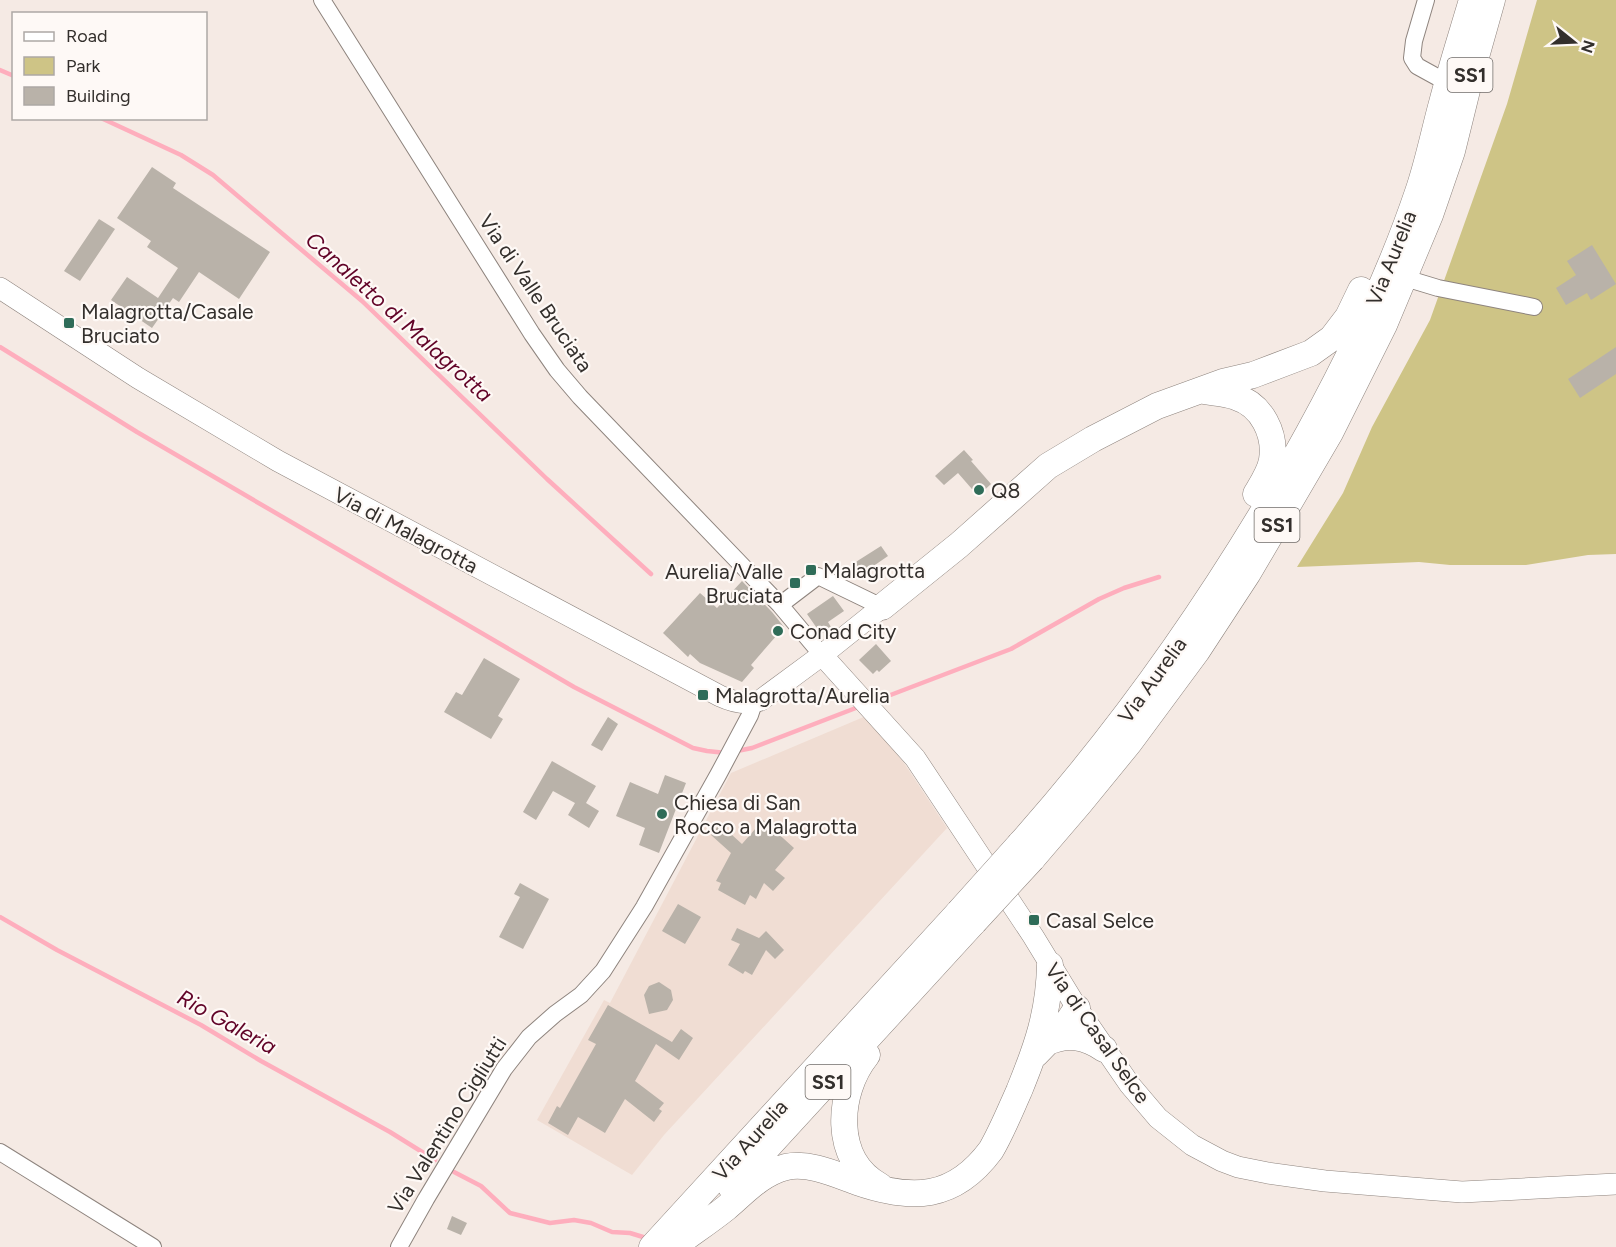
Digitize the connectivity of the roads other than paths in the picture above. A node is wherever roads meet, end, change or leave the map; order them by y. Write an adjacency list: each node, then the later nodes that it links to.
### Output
1 (322, 0): 15 (street, Via di Valle Bruciata)
2 (1426, 0): 7 (street)
3 (1460, 0): 7 (highway)
4 (1472, 0): 9 (highway, Via Aurelia / SS1)
5 (1492, 0): 8 (highway, Via Aurelia / SS1)
6 (1503, 0): 8 (highway)
7 (1437, 77): 9 (highway)
8 (1452, 151): 11 (highway, Via Aurelia / SS1)
9 (1419, 191): 10 (highway, Via Aurelia / SS1)
10 (1405, 227): 14 (highway); 17 (highway, Via Aurelia / SS1)
11 (1405, 278): 13 (street); 20 (highway, Via Aurelia / SS1)
12 (0, 288): 19 (main road, Via di Malagrotta)
13 (1534, 307)
14 (1198, 390): 16 (highway); 17 (highway)
15 (780, 605): 16 (street); 18 (street, Via di Valle Bruciata)
16 (882, 607): 18 (main road)
17 (1184, 636): 20 (highway, Via Aurelia / SS1)
18 (822, 655): 19 (main road); 22 (main road, Via di Casal Selce)
19 (754, 703): 31 (street, Via Valentino Cigliutti)
20 (1026, 851): 21 (highway, Via Aurelia / SS1, bridge)
21 (966, 917): 28 (highway); 29 (highway, Via Aurelia / SS1); 32 (highway, Via Aurelia / SS1)
22 (1050, 965): 23 (main road, Via di Casal Selce); 24 (highway)
23 (1077, 1008): 24 (highway); 25 (main road, Via di Casal Selce)
24 (1040, 1043): 25 (highway); 28 (highway)
25 (1104, 1049): 27 (main road, Via di Casal Selce)
26 (0, 1152): 30 (street)
27 (1616, 1184)
28 (886, 1189): 29 (highway)
29 (679, 1244)
30 (153, 1247)
31 (399, 1247)
32 (652, 1247)

